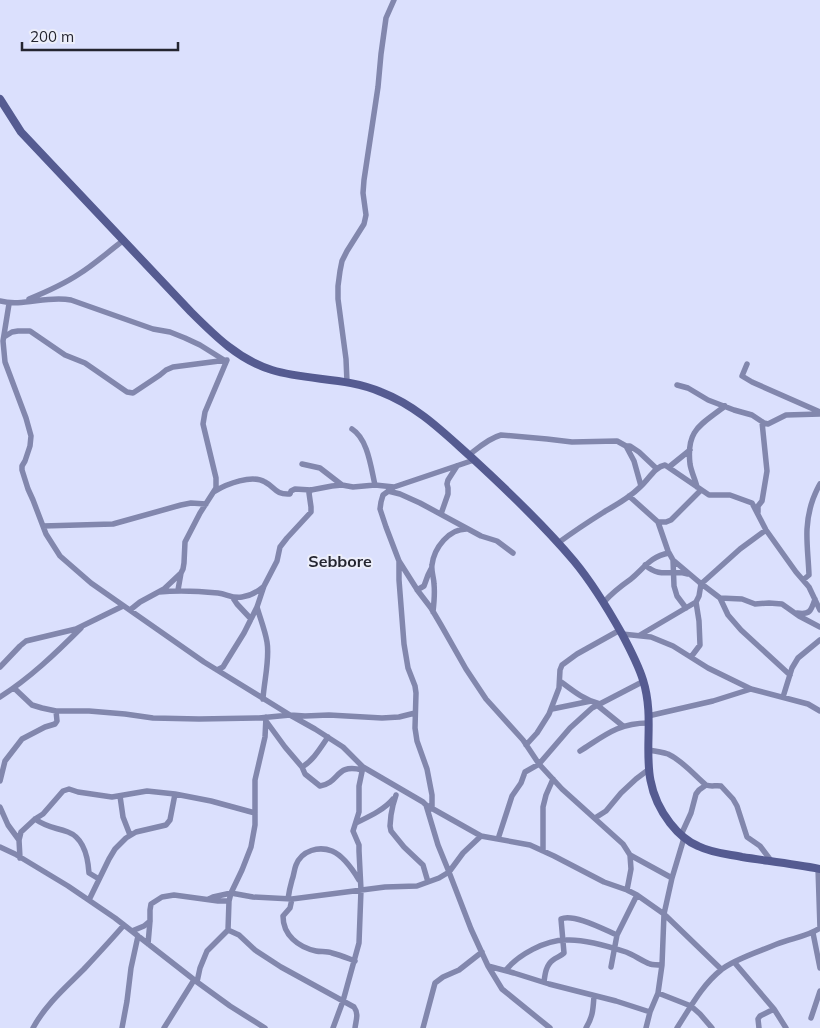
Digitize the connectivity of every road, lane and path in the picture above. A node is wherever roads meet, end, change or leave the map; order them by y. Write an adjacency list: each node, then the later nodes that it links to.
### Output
1 (394, 0): 11 (street)
2 (0, 99): 3 (main road)
3 (124, 240): 5 (street); 8 (main road)
4 (0, 301): 6 (street)
5 (25, 302): 6 (street); 9 (street)
6 (9, 304): 7 (street)
7 (4, 337): 9 (street); 38 (street)
8 (232, 350): 9 (street); 11 (main road)
9 (226, 360): 32 (street)
10 (747, 364): 14 (street)
11 (347, 382): 19 (main road)
12 (677, 385): 13 (street)
13 (725, 406): 15 (street); 18 (street)
14 (820, 413): 15 (street)
15 (762, 422): 36 (street)
16 (352, 429): 26 (street)
17 (626, 446): 19 (street); 23 (street); 27 (street)
18 (690, 450): 22 (street); 29 (street)
19 (472, 458): 21 (street); 41 (main road)
20 (302, 464): 25 (street)
21 (457, 466): 28 (street); 35 (street)
22 (669, 467): 23 (street); 29 (street)
23 (656, 469): 27 (street)
24 (820, 484): 53 (street)
25 (342, 485): 26 (street); 30 (street)
26 (375, 486): 28 (street)
27 (641, 486): 33 (street)
28 (394, 487): 31 (street)
29 (699, 488): 36 (street); 37 (street)
30 (311, 490): 32 (street); 55 (street)
31 (388, 491): 35 (street); 47 (street)
32 (213, 492): 34 (street)
33 (629, 496): 37 (street); 41 (street)
34 (206, 504): 38 (street); 50 (street)
35 (441, 514): 39 (street)
36 (758, 514): 40 (street)
37 (658, 522): 42 (street)
38 (43, 526): 64 (street)
39 (469, 529): 43 (street); 49 (street)
40 (766, 530): 53 (street); 54 (street)
41 (558, 543): 62 (main road)
42 (666, 544): 44 (street); 45 (street)
43 (513, 553)
44 (670, 553): 45 (street); 46 (street)
45 (661, 554): 48 (street)
46 (673, 560): 51 (street); 52 (street)
47 (399, 561): 57 (street); 93 (street)
48 (645, 565): 51 (street); 62 (street)
49 (431, 569): 57 (street); 69 (street)
50 (181, 573): 56 (street); 58 (street)
51 (673, 573): 52 (street); 66 (street)
52 (691, 575): 54 (street)
53 (803, 580): 61 (street)
54 (701, 584): 60 (street); 63 (street)
55 (264, 586): 59 (street); 65 (street)
56 (178, 590): 58 (street); 59 (street)
57 (417, 590): 69 (street)
58 (159, 592): 67 (street)
59 (233, 598): 71 (street)
60 (720, 598): 70 (street); 80 (street)
61 (815, 599): 68 (street); 70 (street)
62 (604, 602): 74 (main road)
63 (696, 602): 66 (street); 77 (street)
64 (123, 606): 67 (street); 72 (street)
65 (257, 606): 71 (street); 86 (street)
66 (686, 608): 75 (street)
67 (130, 610): 79 (street)
68 (820, 610)
69 (433, 612): 99 (street)
70 (793, 612): 73 (street)
71 (251, 619): 79 (street)
72 (84, 625): 78 (street); 83 (street)
73 (820, 627)
74 (621, 632): 75 (street); 81 (street); 82 (main road)
75 (640, 635): 77 (street)
76 (820, 640): 80 (street)
77 (691, 657): 84 (street)
78 (0, 667)
79 (223, 671): 86 (street)
80 (790, 675): 87 (street)
81 (560, 681): 88 (street); 90 (street)
82 (644, 682): 89 (street); 96 (main road)
83 (14, 688): 85 (street); 91 (street)
84 (751, 689): 87 (street); 96 (street)
85 (0, 697)
86 (263, 698): 94 (street)
87 (783, 698): 92 (street)
88 (591, 701): 89 (street); 90 (street)
89 (598, 704): 97 (street); 102 (street)
90 (552, 709): 99 (street)
91 (56, 710): 95 (street); 106 (street)
92 (820, 711)
93 (415, 714): 94 (street); 116 (street)
94 (290, 715): 95 (street); 98 (street)
95 (266, 719): 103 (street); 117 (street)
96 (648, 719): 97 (street); 100 (main road)
97 (623, 726): 101 (street)
98 (328, 737): 103 (street); 104 (street)
99 (526, 745): 102 (street)
100 (648, 750): 105 (main road); 109 (street)
101 (580, 751)
102 (539, 764): 107 (street); 124 (street)
103 (302, 767): 104 (street)
104 (363, 769): 110 (street); 120 (street)
105 (648, 770): 118 (street); 123 (main road)
106 (1, 772): 108 (street)
107 (553, 779): 118 (street); 127 (street)
108 (0, 781)
109 (706, 785): 123 (street); 130 (street)
110 (400, 789): 112 (street); 114 (street)
111 (175, 794): 113 (street); 117 (street); 121 (street)
112 (396, 795): 120 (street); 136 (street)
113 (120, 796): 119 (street); 121 (street)
114 (426, 805): 116 (street); 132 (street)
115 (0, 807): 125 (street)
116 (432, 809): 122 (street)
117 (256, 813): 139 (street)
118 (595, 818): 128 (street)
119 (35, 819): 125 (street); 134 (street)
120 (356, 823): 135 (street)
121 (130, 835): 134 (street)
122 (481, 836): 124 (street); 132 (street)
123 (682, 836): 130 (main road); 133 (street)
124 (498, 839): 127 (street)
125 (19, 840): 129 (street)
126 (0, 847): 129 (street)
127 (543, 851): 138 (street)
128 (630, 855): 133 (street); 138 (street)
129 (20, 858): 143 (street)
130 (772, 862): 131 (main road)
131 (819, 869): 148 (street)
132 (448, 872): 136 (street); 157 (street)
133 (672, 878): 145 (street)
134 (99, 879): 143 (street)
135 (360, 882): 137 (street); 142 (street)
136 (428, 882): 137 (street)
137 (361, 890): 142 (street); 158 (street)
138 (626, 890): 140 (street)
139 (231, 893): 141 (street); 142 (street); 144 (street)
140 (637, 895): 145 (street); 153 (street)
141 (209, 899): 144 (street); 146 (street)
142 (290, 899): 158 (street)
143 (89, 900): 147 (street)
144 (229, 901): 149 (street)
145 (664, 914): 160 (street); 165 (street)
146 (150, 921): 150 (street); 155 (street)
147 (124, 925): 150 (street); 176 (street)
148 (820, 928): 151 (street)
149 (228, 930): 166 (street); 171 (street)
150 (132, 931): 152 (street)
151 (813, 932): 159 (street); 163 (street)
152 (138, 936): 155 (street); 177 (street)
153 (618, 936): 154 (street); 156 (street)
154 (562, 940): 156 (street); 164 (street); 167 (street)
155 (148, 944): 166 (street)
156 (614, 948): 160 (street); 162 (street)
157 (482, 952): 161 (street); 182 (street)
158 (355, 961): 171 (street)
159 (734, 962): 165 (street); 173 (street)
160 (662, 965): 169 (street)
161 (488, 966): 164 (street); 183 (street)
162 (612, 967)
163 (820, 968)
164 (506, 970): 167 (street)
165 (721, 970): 172 (street)
166 (196, 981): 178 (street); 179 (street)
167 (544, 982): 170 (street)
168 (820, 991): 175 (street)
169 (658, 993): 172 (street); 174 (street)
170 (594, 996): 174 (street); 184 (street)
171 (343, 1002): 180 (street); 181 (street)
172 (691, 1006): 186 (street); 187 (street)
173 (774, 1009): 188 (street); 189 (street)
174 (650, 1012): 185 (street)
175 (811, 1018)
176 (34, 1028)
177 (122, 1028)
178 (164, 1028)
179 (265, 1028)
180 (332, 1028)
181 (355, 1028)
182 (423, 1028)
183 (550, 1028)
184 (586, 1028)
185 (646, 1028)
186 (677, 1028)
187 (712, 1028)
188 (759, 1028)
189 (786, 1028)

